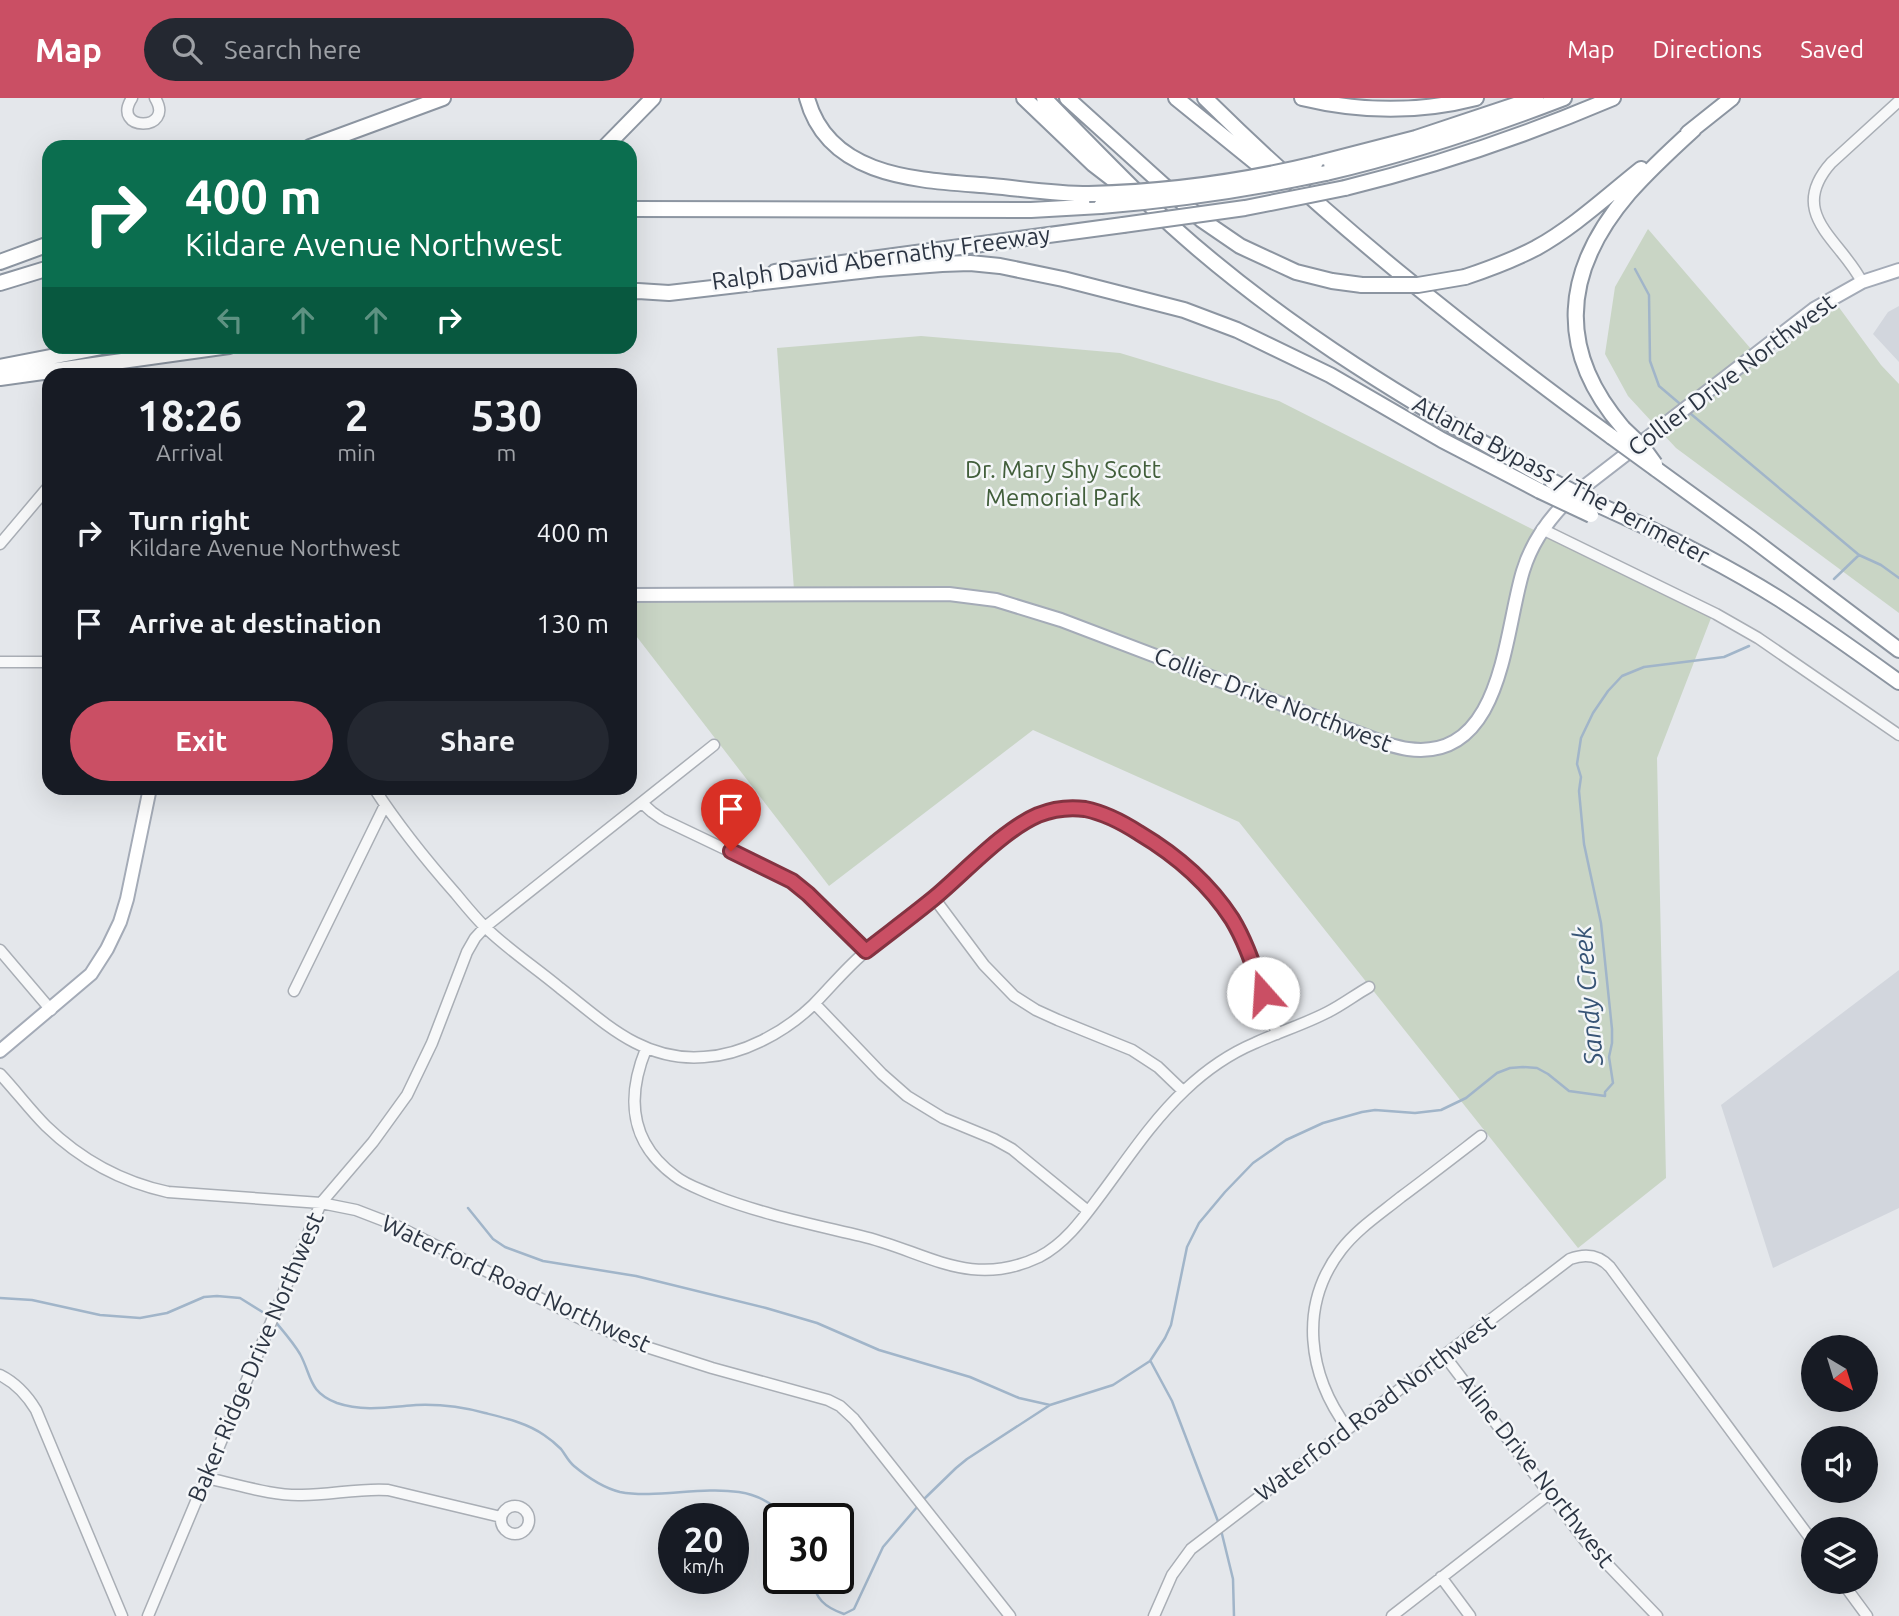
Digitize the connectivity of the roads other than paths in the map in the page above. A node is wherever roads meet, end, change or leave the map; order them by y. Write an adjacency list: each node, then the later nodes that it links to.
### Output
1 (132, 98): 2 (street)
2 (155, 98)
3 (435, 98): 19 (highway)
4 (443, 98): 19 (highway)
5 (653, 98): 22 (highway)
6 (807, 98): 23 (highway, bridge)
7 (1024, 98): 26 (highway)
8 (1044, 98): 26 (highway, Atlanta Bypass / The Perimeter)
9 (1067, 98): 20 (highway, bridge)
10 (1176, 98): 24 (highway)
11 (1205, 98): 24 (highway)
12 (1302, 98): 13 (highway)
13 (1476, 98)
14 (1536, 98): 23 (highway)
15 (1564, 98): 23 (highway)
16 (1613, 98): 33 (highway, Ralph David Abernathy Freeway, bridge)
17 (1732, 98): 20 (highway)
18 (1899, 101): 31 (street)
19 (392, 116): 21 (highway)
20 (1694, 128): 41 (highway)
21 (329, 140)
22 (612, 140)
23 (1320, 169): 25 (highway, bridge)
24 (1286, 176): 41 (highway)
25 (637, 209)
26 (1172, 226): 43 (highway, Atlanta Bypass / The Perimeter, bridge)
27 (42, 247): 28 (highway)
28 (0, 262)
29 (42, 270): 32 (highway)
30 (1899, 270): 31 (main road, Collier Drive Northwest)
31 (1863, 282): 44 (main road, Collier Drive Northwest)
32 (0, 283)
33 (637, 291)
34 (637, 291): 43 (highway, bridge)
35 (68, 354): 37 (highway)
36 (172, 354): 38 (highway)
37 (0, 368)
38 (72, 368)
39 (42, 372): 40 (highway)
40 (0, 378)
41 (1617, 433): 47 (highway, Atlanta Bypass / The Perimeter, bridge)
42 (42, 494): 45 (street)
43 (1596, 511): 50 (highway, Atlanta Bypass / The Perimeter)
44 (1542, 529): 46 (main road, Collier Drive Northwest); 51 (street)
45 (0, 544)
46 (637, 595)
47 (1899, 650)
48 (0, 662): 49 (street)
49 (42, 662)
50 (1899, 682)
51 (1899, 735)
52 (714, 745): 55 (street, Baker Ridge Drive Northwest)
53 (149, 795): 64 (main road)
54 (379, 795): 56 (street)
55 (642, 803): 58 (street, Baker Ridge Drive Northwest); 60 (street)
56 (385, 805): 58 (street); 62 (street)
57 (934, 898): 60 (street); 65 (street); 69 (street)
58 (485, 927): 66 (street); 71 (street, Baker Ridge Drive Northwest)
59 (0, 950): 64 (street)
60 (866, 951): 63 (street)
61 (1369, 987): 65 (street)
62 (294, 991)
63 (815, 1004): 66 (street); 72 (street)
64 (51, 1010): 67 (main road)
65 (1277, 1034): 69 (street)
66 (646, 1049): 72 (street)
67 (0, 1051)
68 (0, 1074): 71 (street, Waterford Road Northwest)
69 (1183, 1091): 72 (street)
70 (1482, 1136): 75 (street)
71 (321, 1203): 76 (street, Baker Ridge Drive Northwest); 84 (street, Waterford Road Northwest)
72 (1088, 1212)
73 (1444, 1355): 75 (street, Waterford Road Northwest); 77 (street, Aline Drive Northwest); 79 (street, Waterford Road Northwest)
74 (0, 1375): 82 (street)
75 (1348, 1429): 85 (street, Waterford Road Northwest)
76 (206, 1478): 78 (street); 83 (street, Baker Ridge Drive Northwest)
77 (1549, 1494): 80 (street); 88 (street, Aline Drive Northwest)
78 (501, 1517)
79 (1801, 1526)
80 (1441, 1577): 86 (street); 87 (street)
81 (1851, 1594): 89 (street)
82 (122, 1616)
83 (148, 1616)
84 (1010, 1616)
85 (1154, 1616)
86 (1392, 1616)
87 (1471, 1616)
88 (1657, 1616)
89 (1867, 1616)

